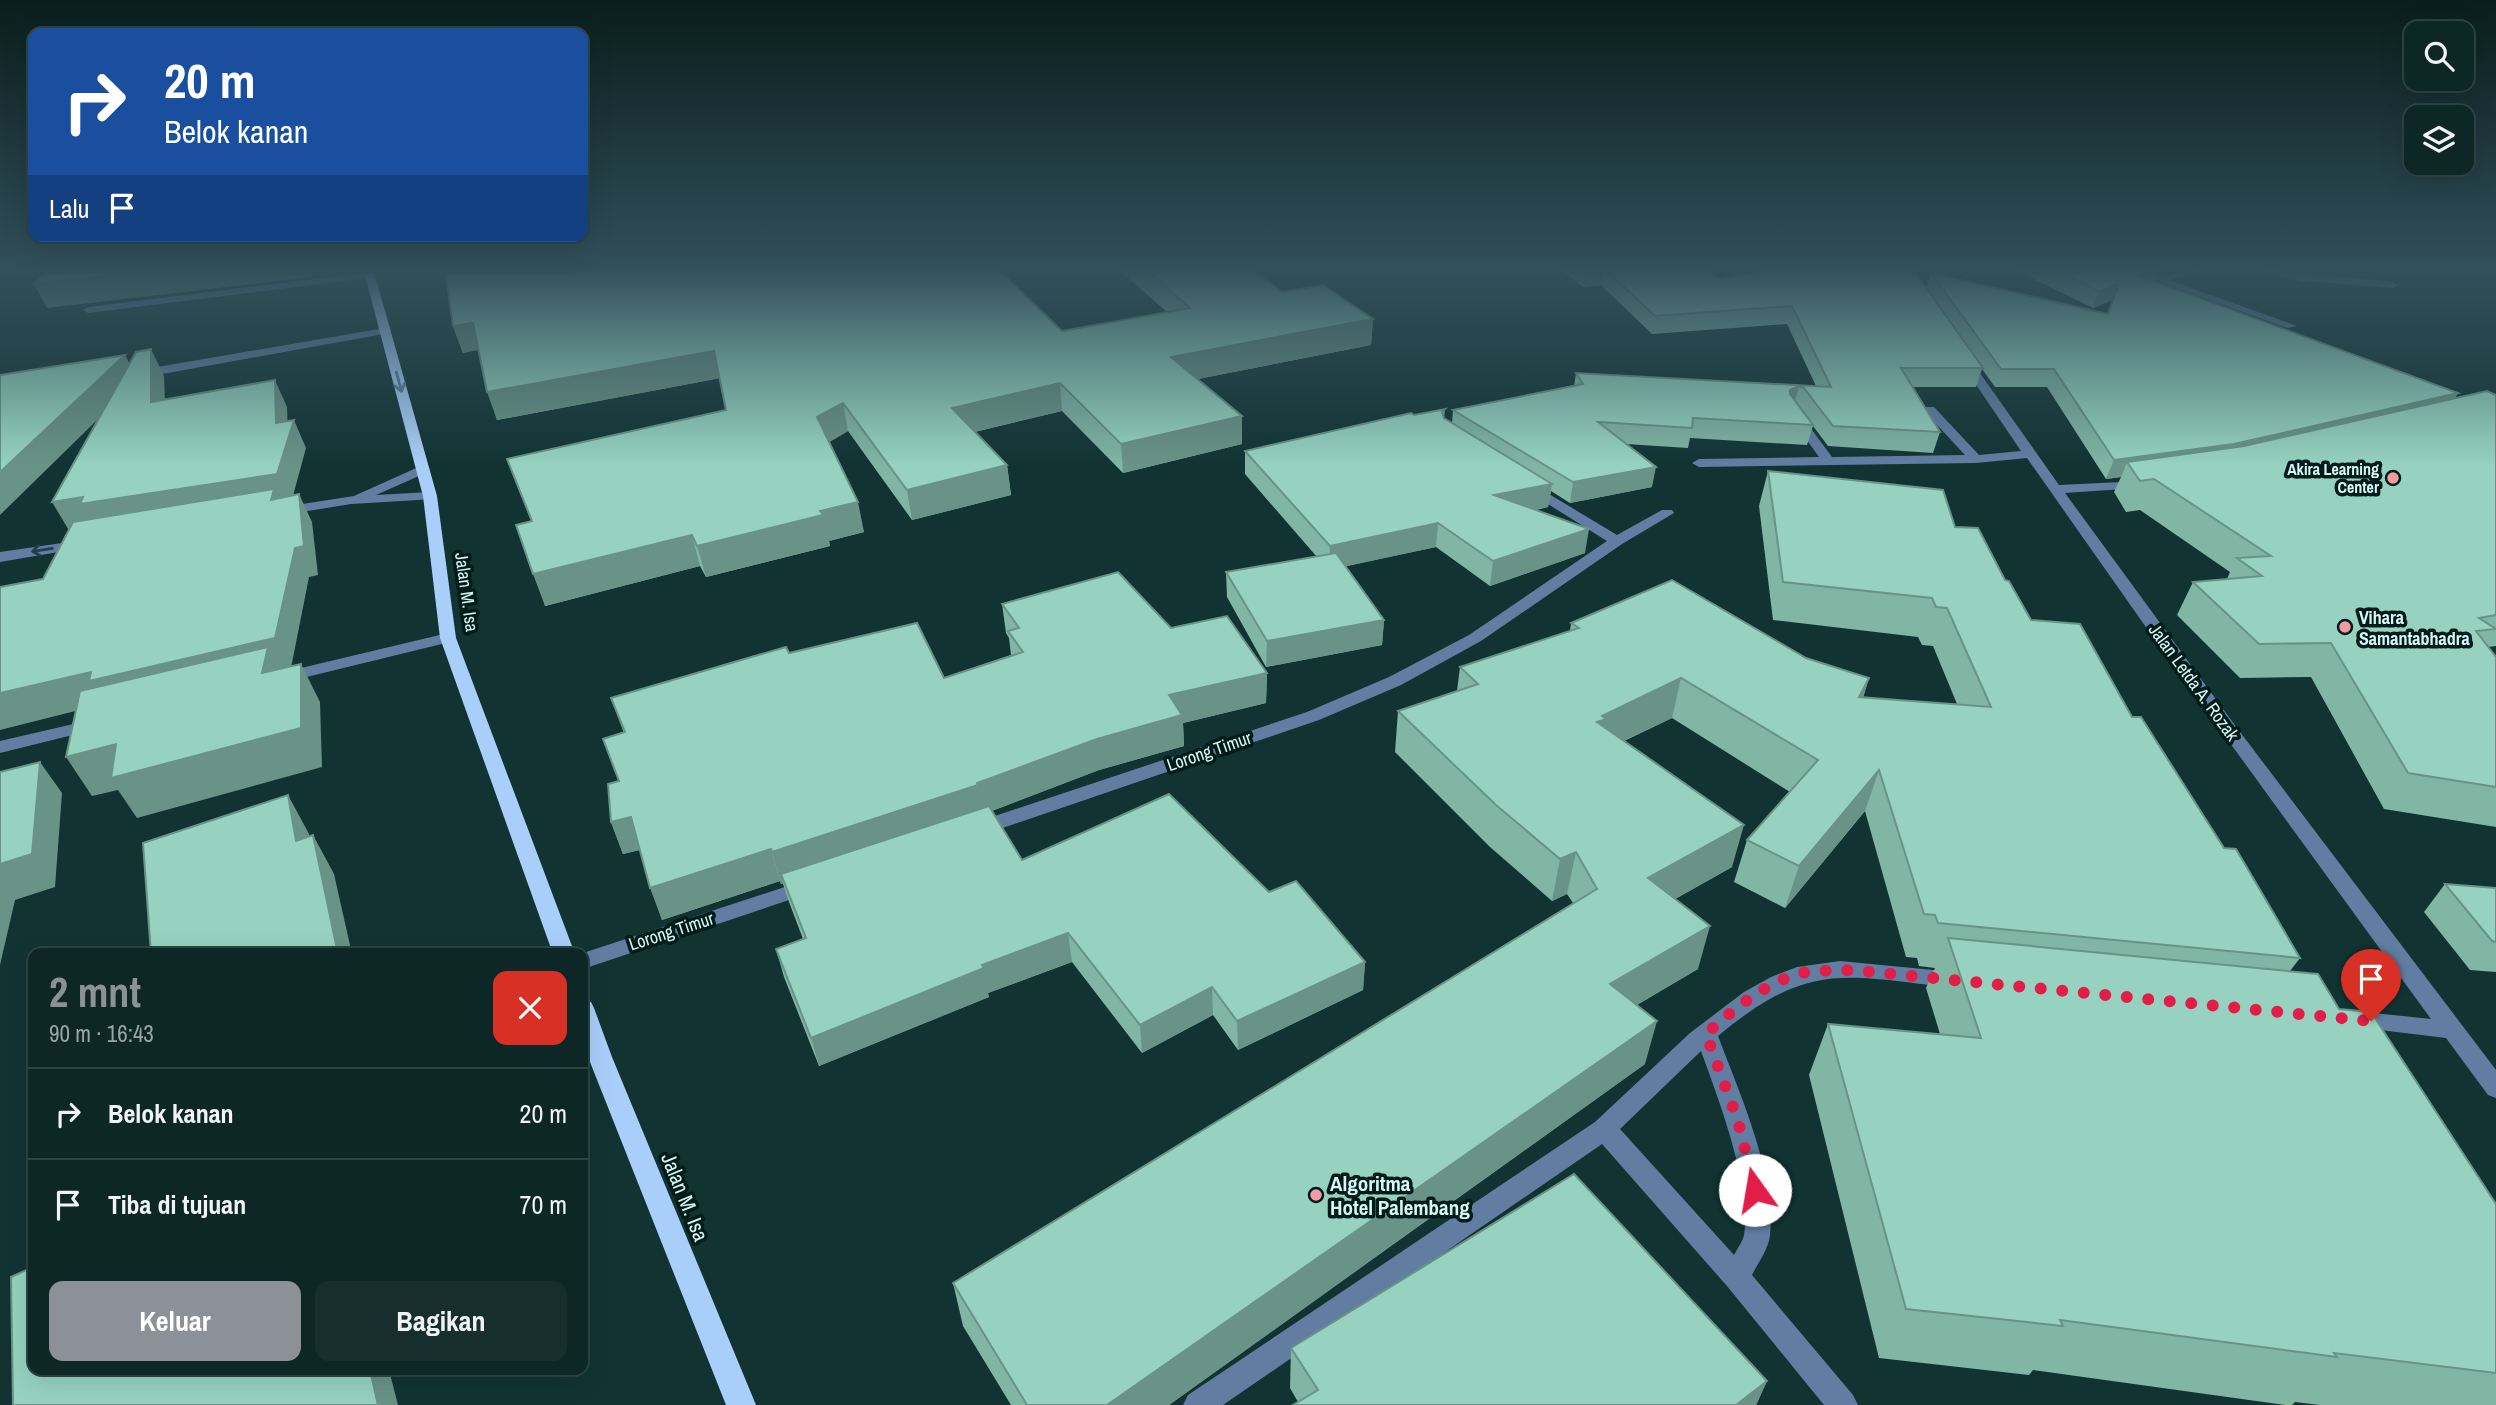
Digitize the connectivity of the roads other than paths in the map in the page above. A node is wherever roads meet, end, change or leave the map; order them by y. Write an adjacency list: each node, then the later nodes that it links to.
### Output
1 (370, 334): 4 (street)
2 (386, 334): 11 (main road, Jalan M. Isa, one-way to 11)
3 (1960, 353): 7 (street, Jalan Letda A. Rozak)
4 (124, 377)
5 (1930, 410): 8 (street)
6 (1793, 412): 9 (street)
7 (2030, 454): 8 (street); 14 (street, Jalan Letda A. Rozak)
8 (1976, 459): 9 (street)
9 (1828, 461): 10 (street)
10 (1699, 463)
11 (423, 469): 15 (main road, Jalan M. Isa); 16 (street)
12 (1516, 478): 19 (street)
13 (2154, 482): 14 (street)
14 (2054, 489): 33 (street, Jalan Letda A. Rozak)
15 (430, 496): 16 (street); 22 (main road, Jalan M. Isa)
16 (351, 500): 17 (street)
17 (270, 513)
18 (1667, 513): 19 (street, Lorong Timur)
19 (1617, 541): 26 (street, Lorong Timur)
20 (93, 542): 21 (street, one-way to 21)
21 (0, 557)
22 (448, 638): 23 (street); 28 (main road, Jalan M. Isa)
23 (271, 681)
24 (108, 721): 25 (street)
25 (0, 747)
26 (954, 837)
27 (822, 881): 29 (street, Lorong Timur)
28 (562, 948)
29 (588, 959)
30 (1974, 982): 34 (street)
31 (2330, 1017): 33 (street)
32 (588, 1022): 38 (main road, Jalan M. Isa)
33 (2452, 1030): 35 (street, Jalan Letda A. Rozak)
34 (1706, 1034): 36 (street); 37 (street)
35 (2496, 1088)
36 (1604, 1129): 37 (street); 39 (street)
37 (1737, 1277): 40 (street)
38 (741, 1405)
39 (1198, 1405)
40 (1843, 1405)

